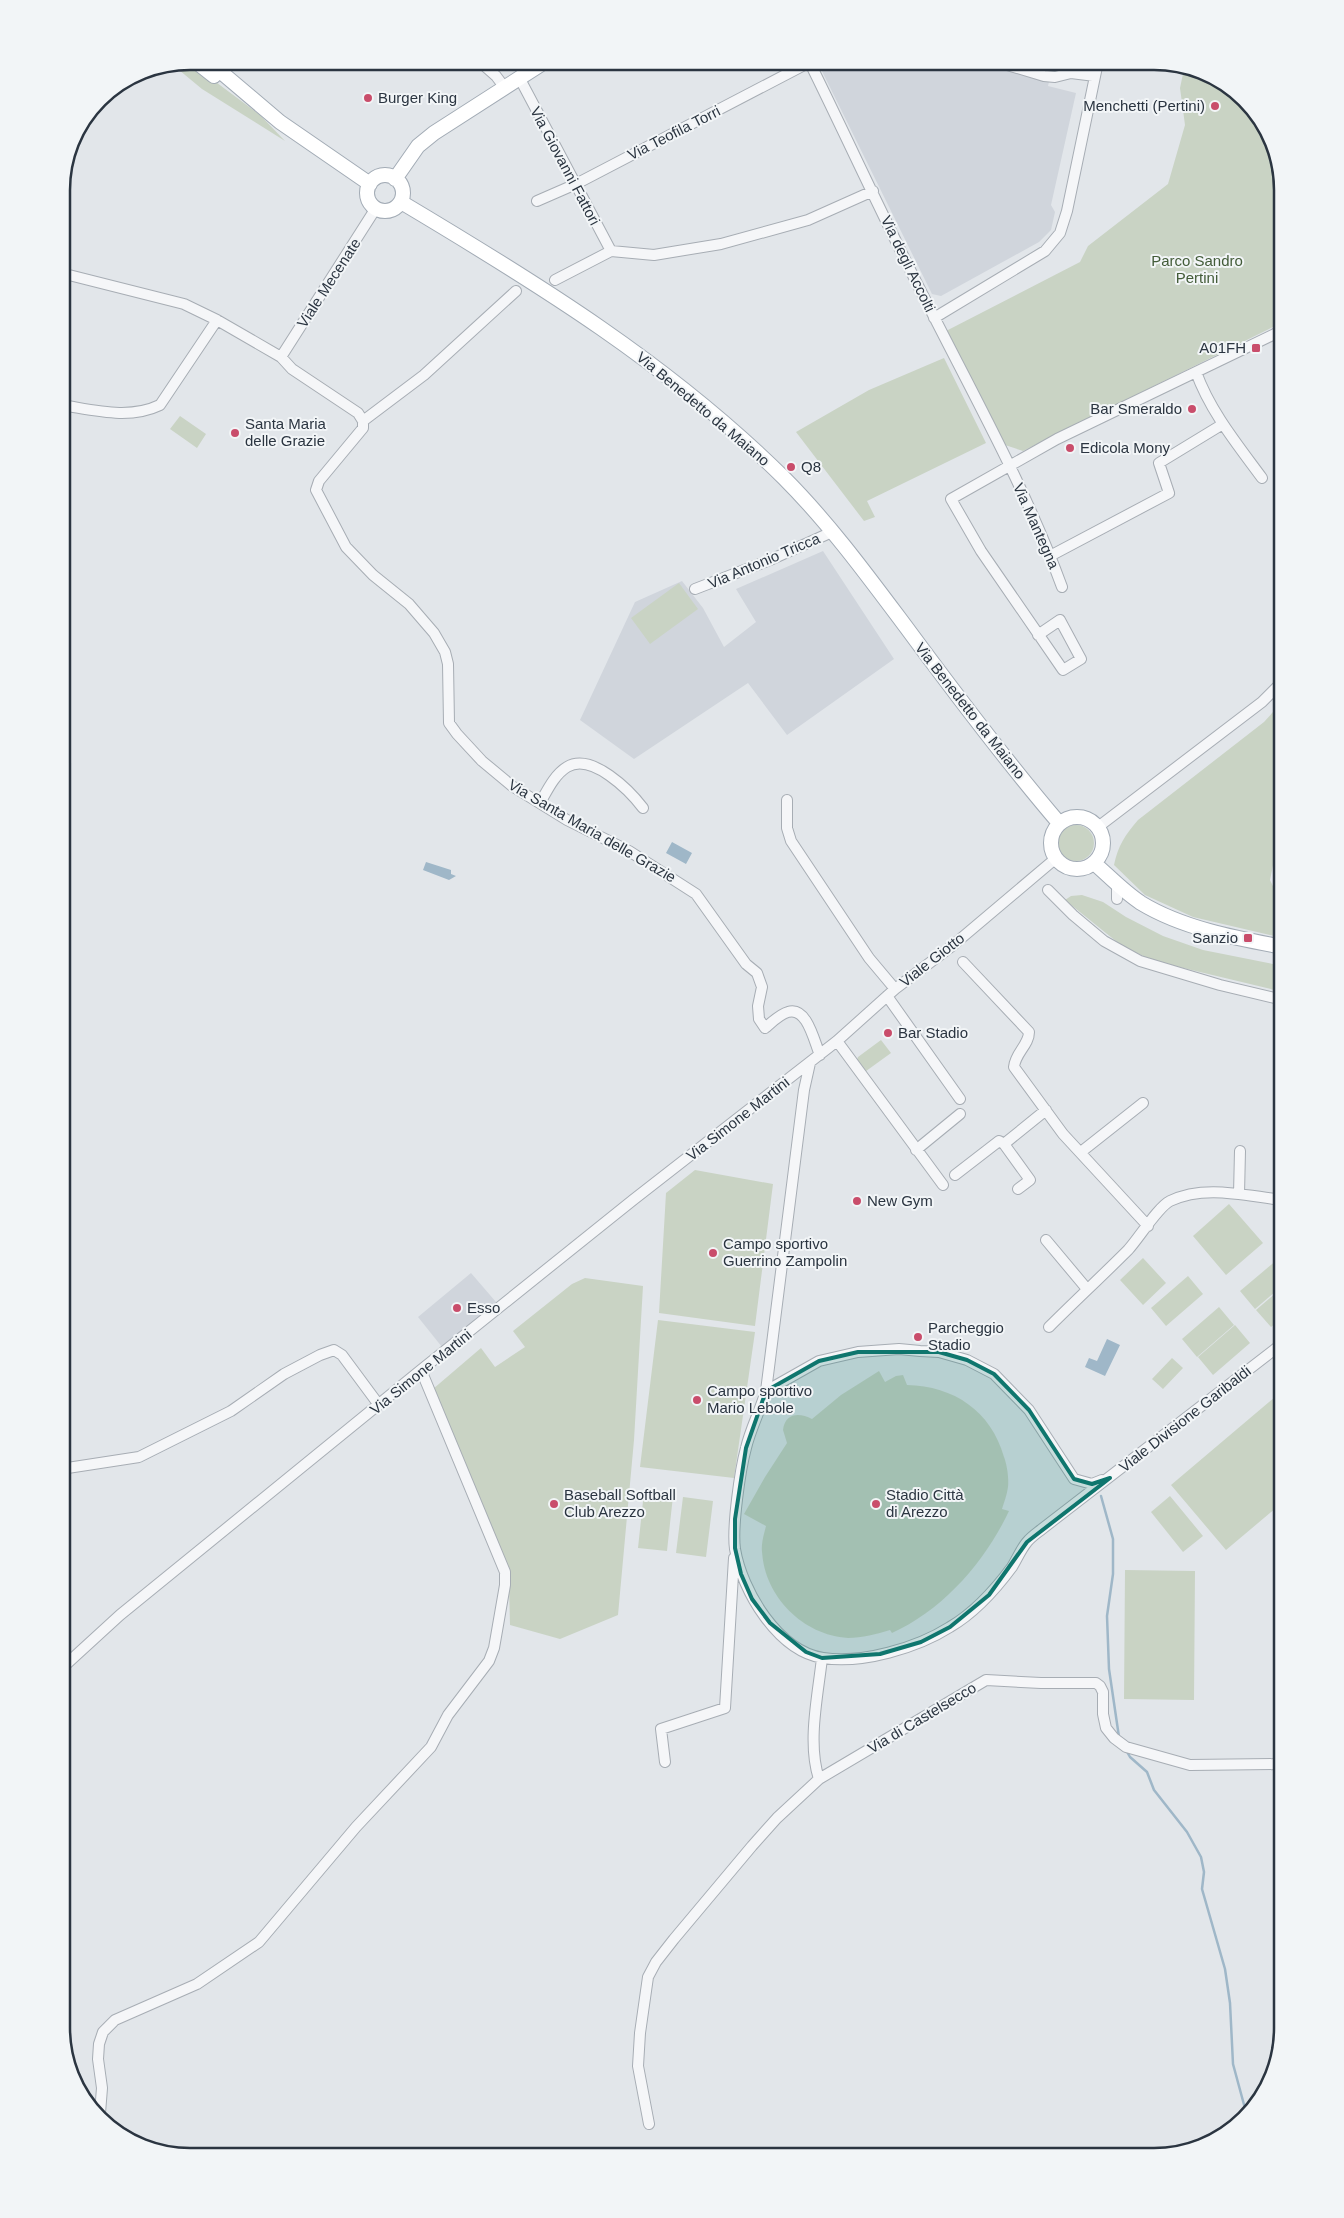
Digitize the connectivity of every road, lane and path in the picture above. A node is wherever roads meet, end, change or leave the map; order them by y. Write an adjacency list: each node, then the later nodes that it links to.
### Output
1 (207, 70): 14 (main road)
2 (218, 70): 14 (main road)
3 (224, 70): 14 (main road)
4 (489, 70): 13 (street)
5 (533, 70): 12 (main road)
6 (794, 70): 17 (street, Via Teofila Torri)
7 (813, 70): 18 (street, Via degli Accolti)
8 (1023, 70): 10 (street)
9 (1096, 70): 11 (street)
10 (1071, 72): 11 (street)
11 (1095, 76): 26 (street)
12 (520, 79): 13 (main road); 17 (street, Via Giovanni Fattori)
13 (505, 88): 15 (main road)
14 (259, 107): 16 (main road)
15 (395, 179): 16 (main road); 20 (main road)
16 (370, 184): 21 (main road)
17 (576, 184): 19 (street, Via Teofila Torri); 22 (street, Via Giovanni Fattori)
18 (872, 192): 22 (street); 26 (street, Via degli Accolti)
19 (537, 201)
20 (401, 202): 21 (main road); 36 (main road, Via Benedetto da Maiano)
21 (376, 208): 29 (street, Viale Mecenate)
22 (611, 252): 24 (street)
23 (70, 275): 27 (street)
24 (555, 280)
25 (516, 290): 32 (street)
26 (934, 318): 34 (street, Via degli Accolti)
27 (217, 320): 29 (street); 31 (street)
28 (1274, 334): 30 (street)
29 (281, 357): 32 (street)
30 (1196, 372): 33 (street); 34 (street)
31 (70, 406)
32 (363, 421): 43 (street, Via Santa Maria delle Grazie)
33 (1223, 424): 35 (street); 37 (street)
34 (1010, 466): 37 (street, Via Mantegna); 40 (street)
35 (1262, 478)
36 (832, 532): 39 (street, Via Antonio Tricca); 45 (main road, Via Benedetto da Maiano)
37 (1050, 556): 38 (street, Via Mantegna)
38 (1062, 587)
39 (695, 589)
40 (1038, 634): 40 (street)
41 (1274, 690): 46 (street)
42 (787, 800): 54 (street)
43 (540, 803): 44 (street); 57 (street, Via Santa Maria delle Grazie)
44 (643, 808)
45 (1060, 823): 46 (main road); 47 (main road)
46 (1098, 828): 48 (main road)
47 (1056, 859): 48 (main road); 54 (street, Viale Giotto)
48 (1094, 863): 49 (main road)
49 (1117, 884): 51 (street); 52 (main road)
50 (1048, 890): 55 (street)
51 (1117, 899)
52 (1274, 945)
53 (962, 962): 61 (street)
54 (891, 993): 56 (street, Viale Giotto); 59 (street)
55 (1274, 998)
56 (837, 1041): 57 (street, Viale Giotto); 64 (street)
57 (820, 1055): 58 (street, Viale Giotto)
58 (810, 1063): 77 (street, Via Simone Martini); 78 (street)
59 (960, 1099)
60 (1143, 1103): 66 (street)
61 (1046, 1110): 63 (street); 66 (street)
62 (960, 1114): 64 (street)
63 (1004, 1144): 67 (street); 69 (street)
64 (916, 1150): 68 (street)
65 (1240, 1151): 70 (street)
66 (1081, 1152): 72 (street)
67 (955, 1175)
68 (943, 1185)
69 (1018, 1190)
70 (1238, 1194): 71 (street); 72 (street)
71 (1274, 1199)
72 (1148, 1226): 74 (street)
73 (1046, 1240): 74 (street)
74 (1087, 1289): 75 (street)
75 (1049, 1327)
76 (1274, 1350): 81 (street, Viale Divisione Garibaldi)
77 (421, 1370): 79 (street, Via Simone Martini); 88 (street)
78 (766, 1391): 81 (street); 82 (street)
79 (379, 1406): 80 (street); 84 (street, Via Simone Martini)
80 (70, 1468)
81 (1110, 1478): 83 (street, Viale Divisione Garibaldi)
82 (735, 1548): 83 (street); 85 (street)
83 (822, 1658): 87 (street)
84 (70, 1660)
85 (665, 1762)
86 (1274, 1764): 87 (street, Via di Castelsecco)
87 (819, 1779): 89 (street, Via di Castelsecco)
88 (100, 2108)
89 (649, 2124)

